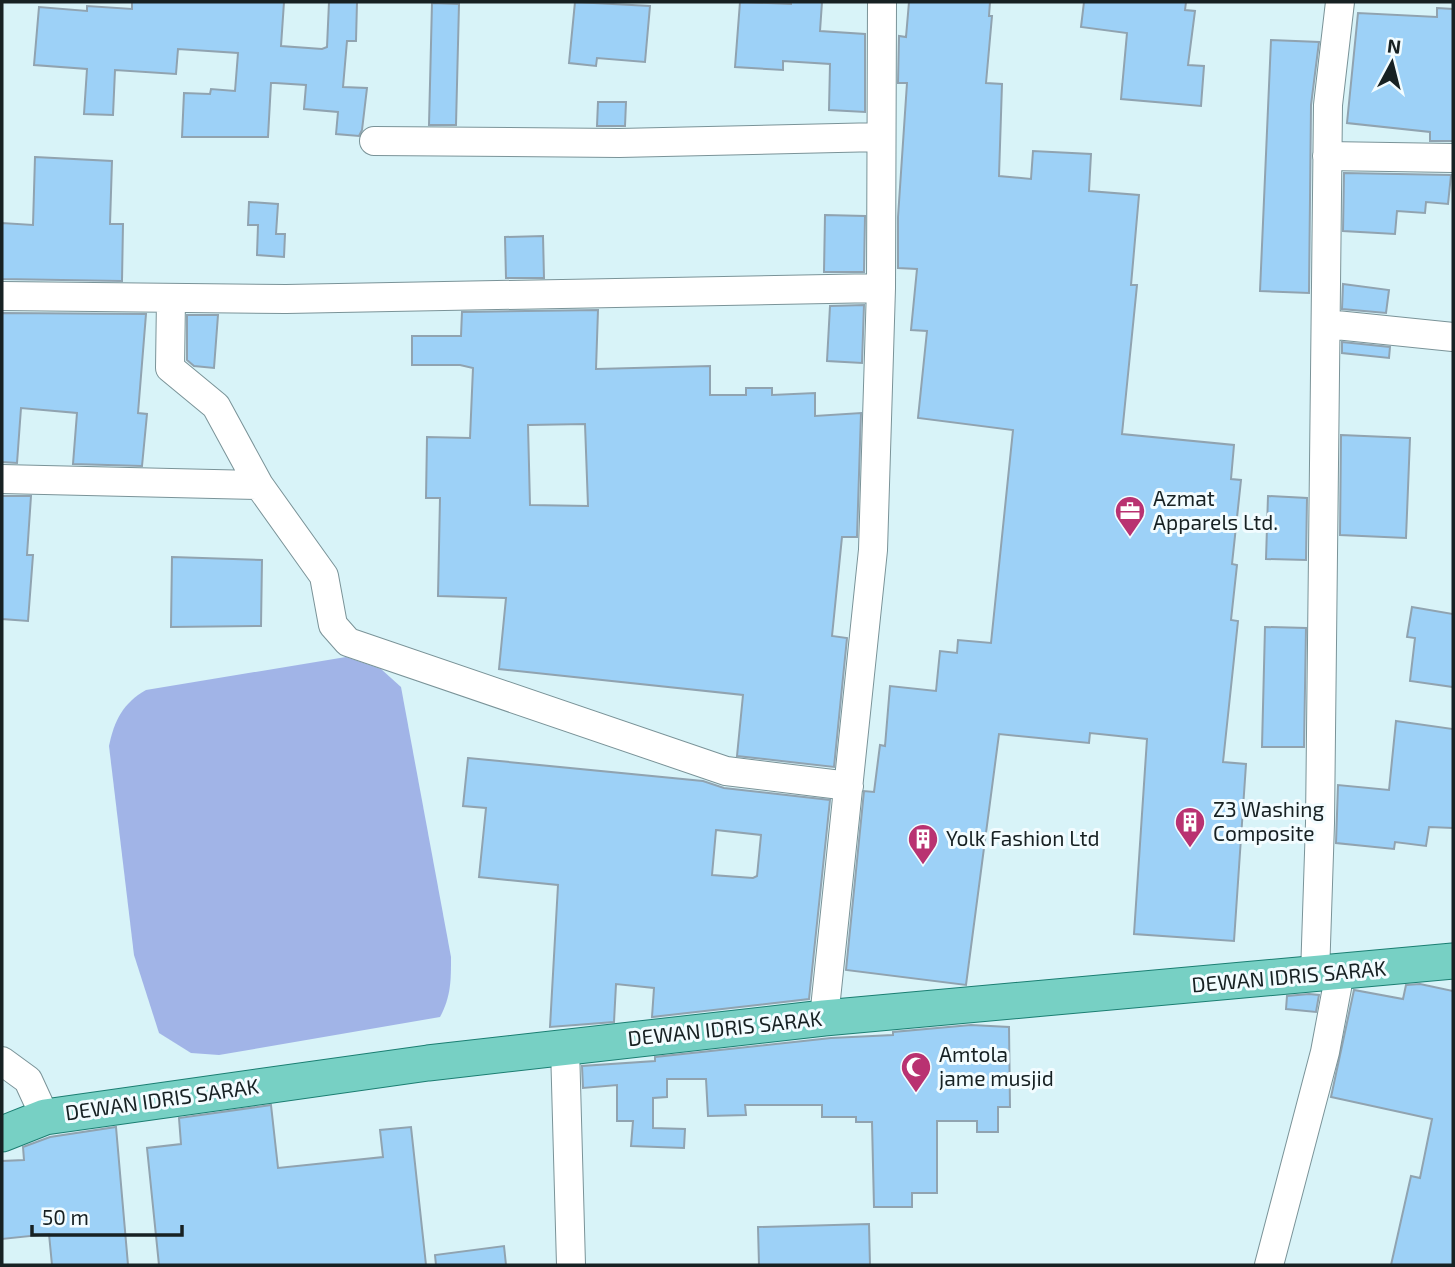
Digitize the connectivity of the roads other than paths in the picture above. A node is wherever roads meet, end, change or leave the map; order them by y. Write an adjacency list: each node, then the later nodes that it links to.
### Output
1 (882, 2): 3 (street)
2 (1340, 2): 5 (street)
3 (881, 137): 4 (street); 7 (street)
4 (374, 141)
5 (1327, 156): 6 (street); 10 (street)
6 (1453, 158)
7 (881, 288): 9 (street); 14 (street)
8 (2, 296): 9 (street)
9 (171, 298): 13 (street)
10 (1326, 324): 11 (street); 16 (street)
11 (1453, 337)
12 (2, 479): 13 (street)
13 (259, 485): 14 (street)
14 (849, 786): 17 (street)
15 (1453, 961): 16 (main road, DEWAN IDRIS SARAK)
16 (1327, 973): 17 (main road, DEWAN IDRIS SARAK); 23 (street)
17 (824, 1018): 18 (main road, DEWAN IDRIS SARAK)
18 (565, 1047): 20 (main road, DEWAN IDRIS SARAK); 22 (street)
19 (2, 1061): 20 (street)
20 (45, 1117): 21 (main road, DEWAN IDRIS SARAK)
21 (2, 1134)
22 (570, 1265)
23 (1269, 1265)

